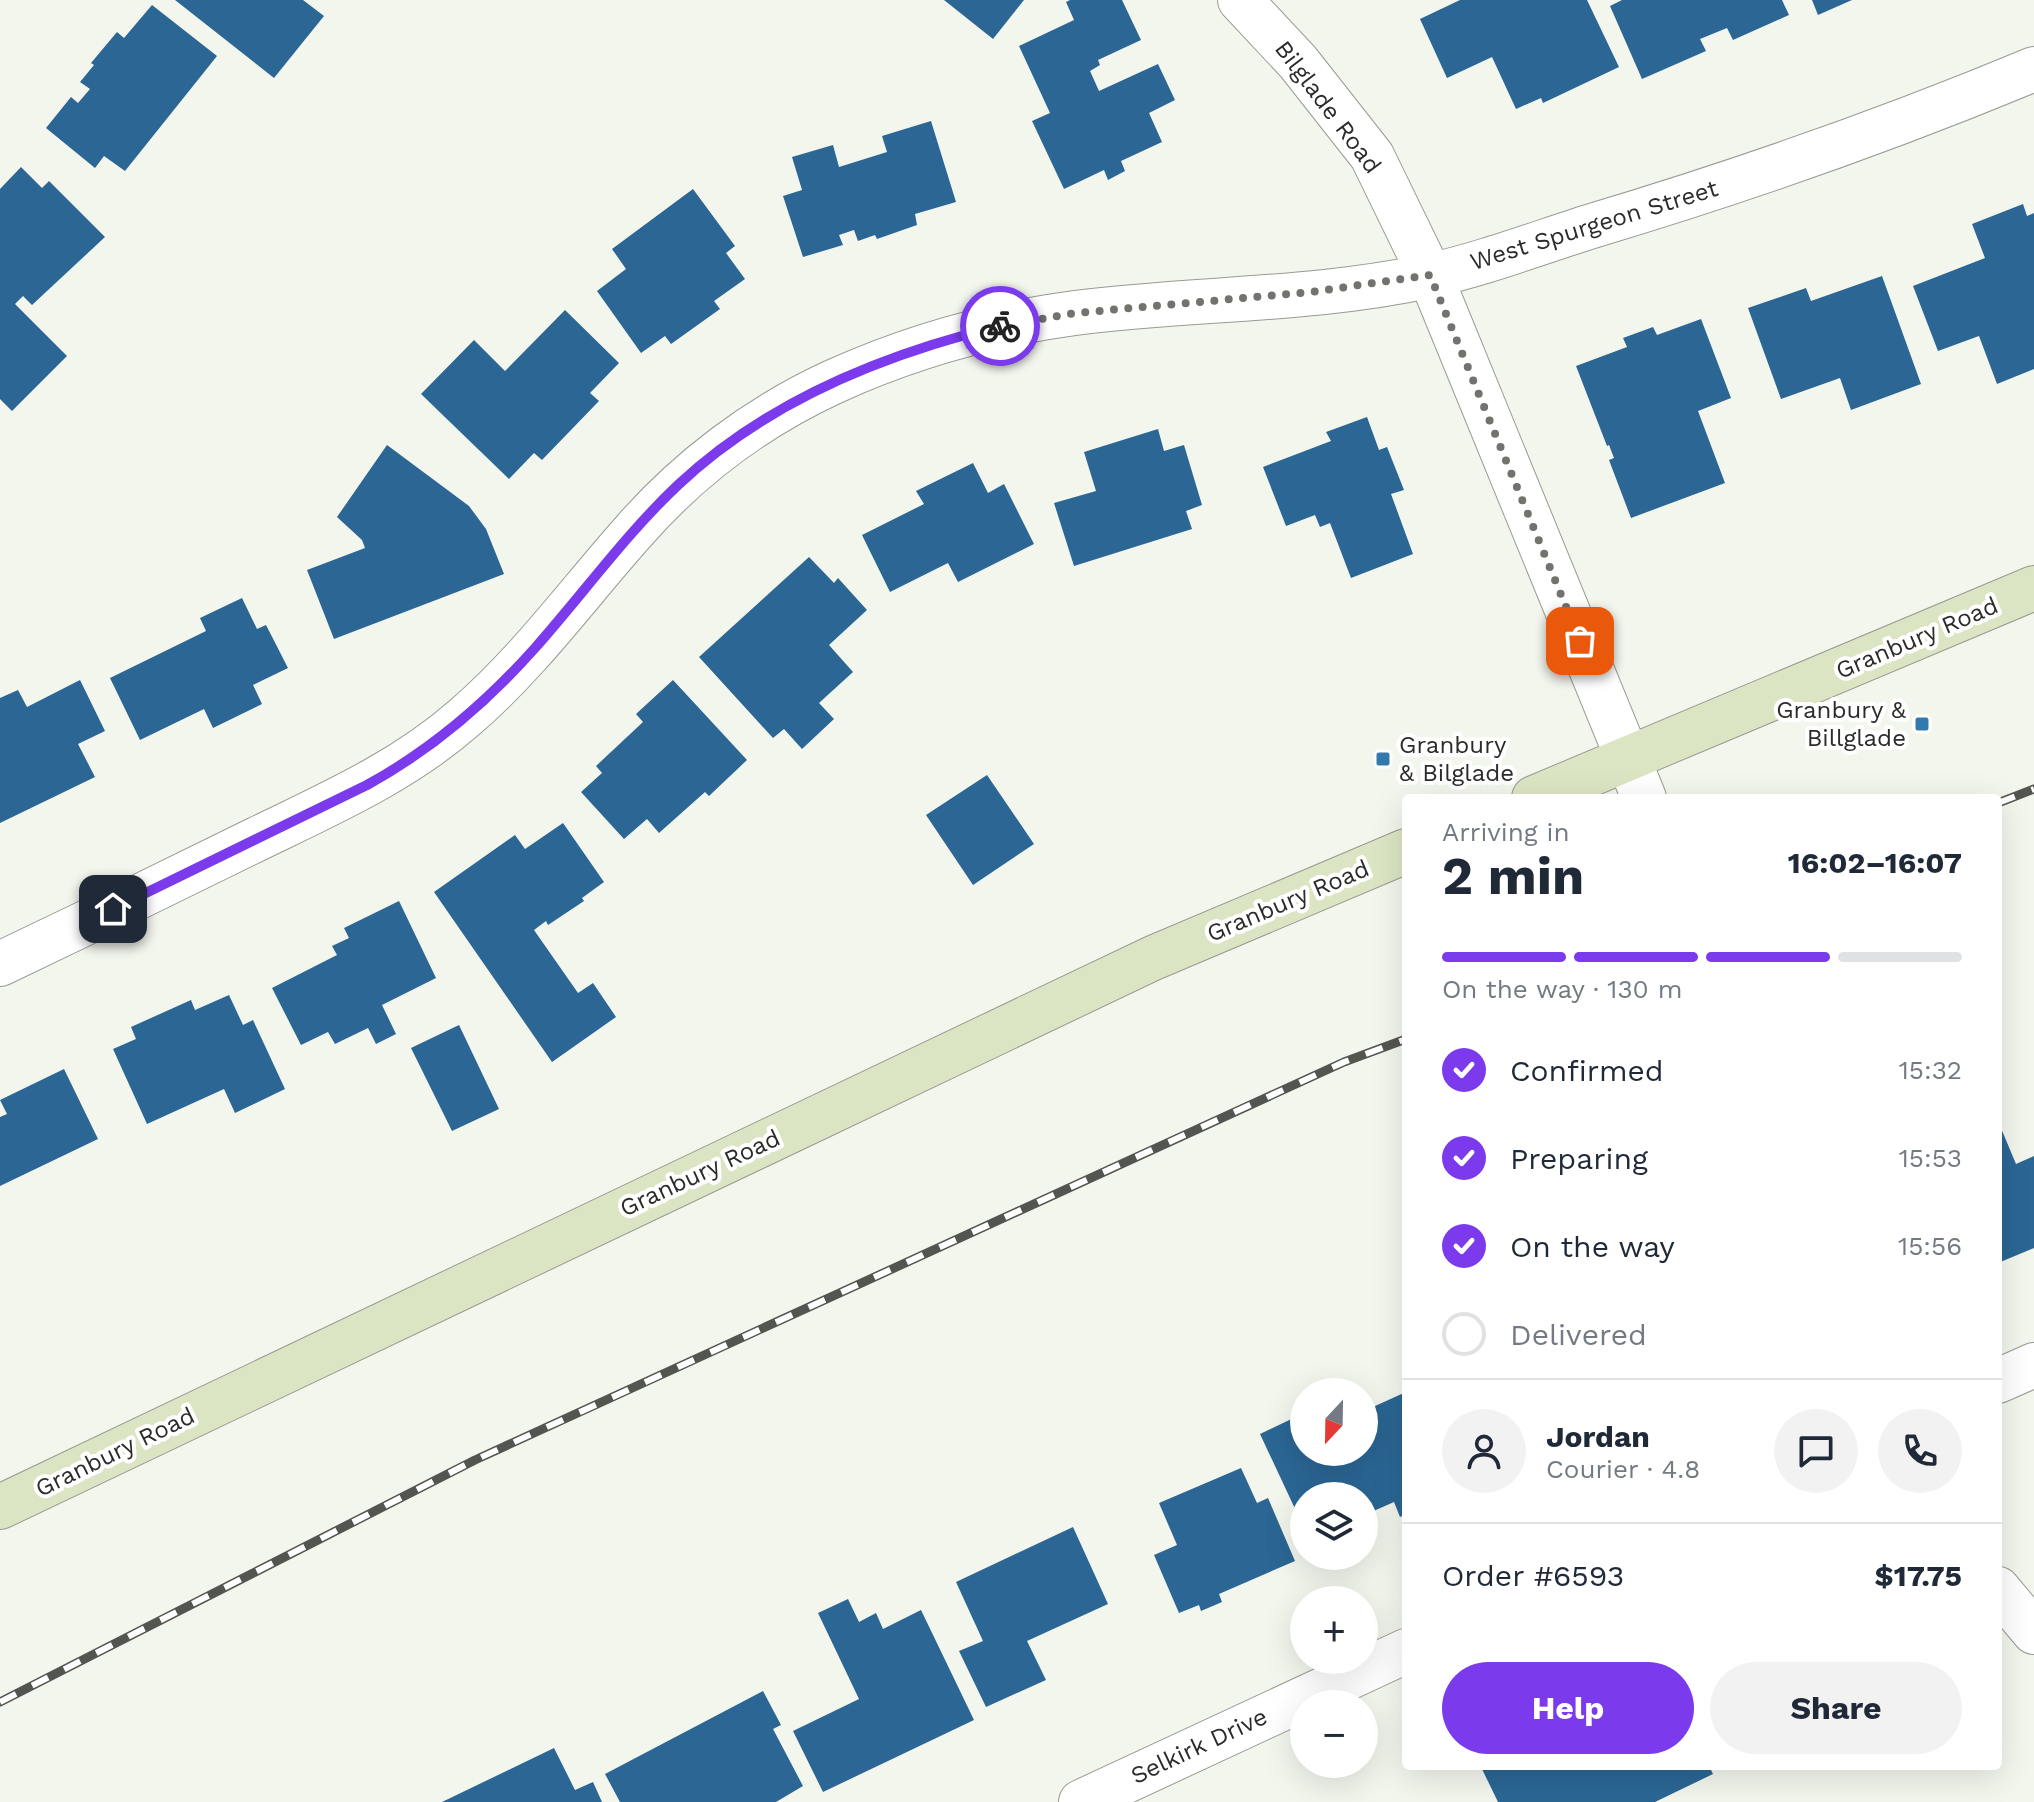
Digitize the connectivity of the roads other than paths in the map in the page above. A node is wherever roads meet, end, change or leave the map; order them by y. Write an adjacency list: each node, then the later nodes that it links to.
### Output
1 (1240, 0): 3 (street, Bilglade Road)
2 (2034, 69): 3 (street, West Spurgeon Street)
3 (1430, 275): 5 (street, Bilglade Road); 9 (street, West Spurgeon Street)
4 (2034, 588): 5 (main road, Granbury Road)
5 (1628, 758): 6 (main road, Granbury Road); 7 (street, Bilglade Road)
6 (1543, 794)
7 (1642, 794)
8 (1402, 853): 12 (main road, Granbury Road)
9 (0, 964)
10 (2034, 1365): 11 (street)
11 (2002, 1379)
12 (0, 1507)
13 (2002, 1594): 14 (street)
14 (2034, 1632)
15 (1402, 1653): 16 (street, Selkirk Drive)
16 (1081, 1802)

